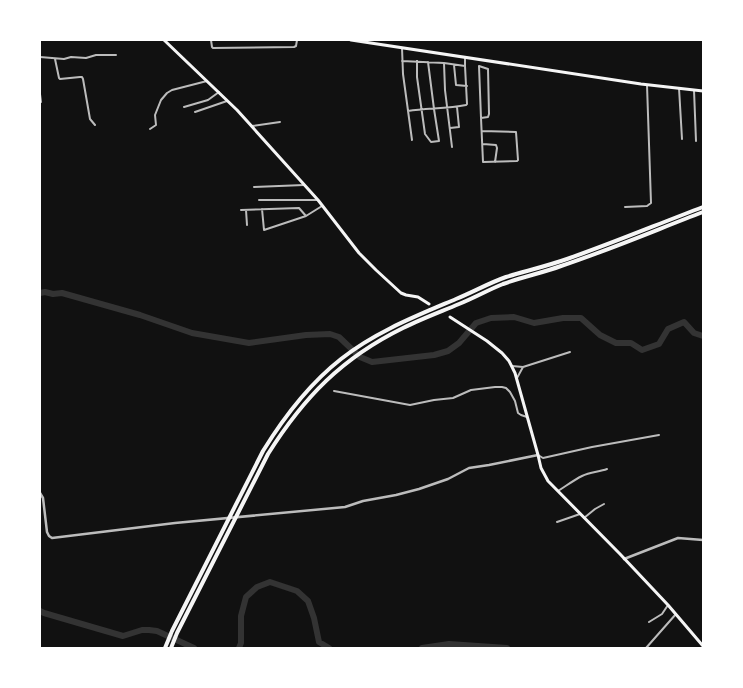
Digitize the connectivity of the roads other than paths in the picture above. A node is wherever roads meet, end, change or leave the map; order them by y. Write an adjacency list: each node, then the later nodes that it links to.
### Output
1 (164, 40): 18 (main road)
2 (211, 40): 3 (street)
3 (297, 40)
4 (351, 40): 5 (main road)
5 (402, 48): 8 (main road); 10 (street)
6 (116, 55): 9 (street)
7 (40, 57): 9 (street)
8 (465, 58): 11 (main road); 16 (street)
9 (55, 59): 37 (street)
10 (402, 60): 12 (street); 33 (street)
11 (478, 60): 17 (street); 19 (main road)
12 (416, 61): 13 (street); 32 (street)
13 (428, 62): 14 (street); 30 (street)
14 (444, 63): 15 (street); 31 (street)
15 (454, 65): 16 (street); 20 (street)
16 (465, 66): 20 (street)
17 (479, 66): 35 (street); 35 (street)
18 (207, 81): 24 (main road); 40 (street)
19 (647, 85): 21 (main road); 53 (street)
20 (467, 86): 29 (street)
21 (679, 88): 22 (main road); 42 (street)
22 (694, 90): 23 (main road); 44 (street)
23 (703, 91)
24 (219, 92): 26 (main road); 28 (street)
25 (40, 94): 27 (street)
26 (228, 101): 34 (street); 38 (main road)
27 (41, 102)
28 (184, 107)
29 (457, 107): 31 (street); 39 (street)
30 (434, 108): 31 (street); 32 (street); 32 (street)
31 (447, 108): 39 (street)
32 (421, 109): 33 (street)
33 (408, 111): 43 (street)
34 (196, 112)
35 (481, 118): 41 (street)
36 (280, 122): 38 (street)
37 (95, 125)
38 (251, 126): 48 (main road)
39 (450, 128): 46 (street)
40 (150, 129)
41 (482, 131): 45 (street); 47 (street)
42 (682, 139)
43 (412, 140)
44 (696, 141)
45 (483, 144): 47 (street); 47 (street)
46 (452, 147)
47 (495, 162)
48 (304, 185): 49 (street); 51 (main road)
49 (254, 187)
50 (259, 200): 51 (street)
51 (318, 200): 52 (main road)
52 (322, 205): 59 (street); 61 (main road)
53 (624, 207)
54 (703, 207): 84 (highway)
55 (262, 209): 57 (street); 59 (street); 59 (street)
56 (241, 210): 57 (street)
57 (246, 210): 60 (street)
58 (703, 212): 85 (highway)
59 (306, 216)
60 (247, 225)
61 (429, 304)
62 (450, 317): 64 (main road)
63 (570, 352): 65 (street)
64 (512, 366): 65 (street); 66 (main road)
65 (523, 367): 66 (street)
66 (516, 380): 68 (main road)
67 (334, 391): 68 (street)
68 (527, 417): 70 (main road)
69 (659, 435): 70 (street)
70 (538, 455): 72 (main road); 73 (street)
71 (607, 469): 72 (street)
72 (558, 491): 75 (main road)
73 (40, 493)
74 (604, 504): 76 (street)
75 (580, 514): 76 (main road); 77 (street)
76 (584, 518): 79 (main road)
77 (557, 522)
78 (703, 540): 79 (street)
79 (624, 559): 80 (main road)
80 (668, 605): 81 (main road); 82 (street)
81 (676, 614): 83 (main road); 86 (street)
82 (649, 622)
83 (703, 646)
84 (165, 648)
85 (171, 648)
86 (646, 648)

